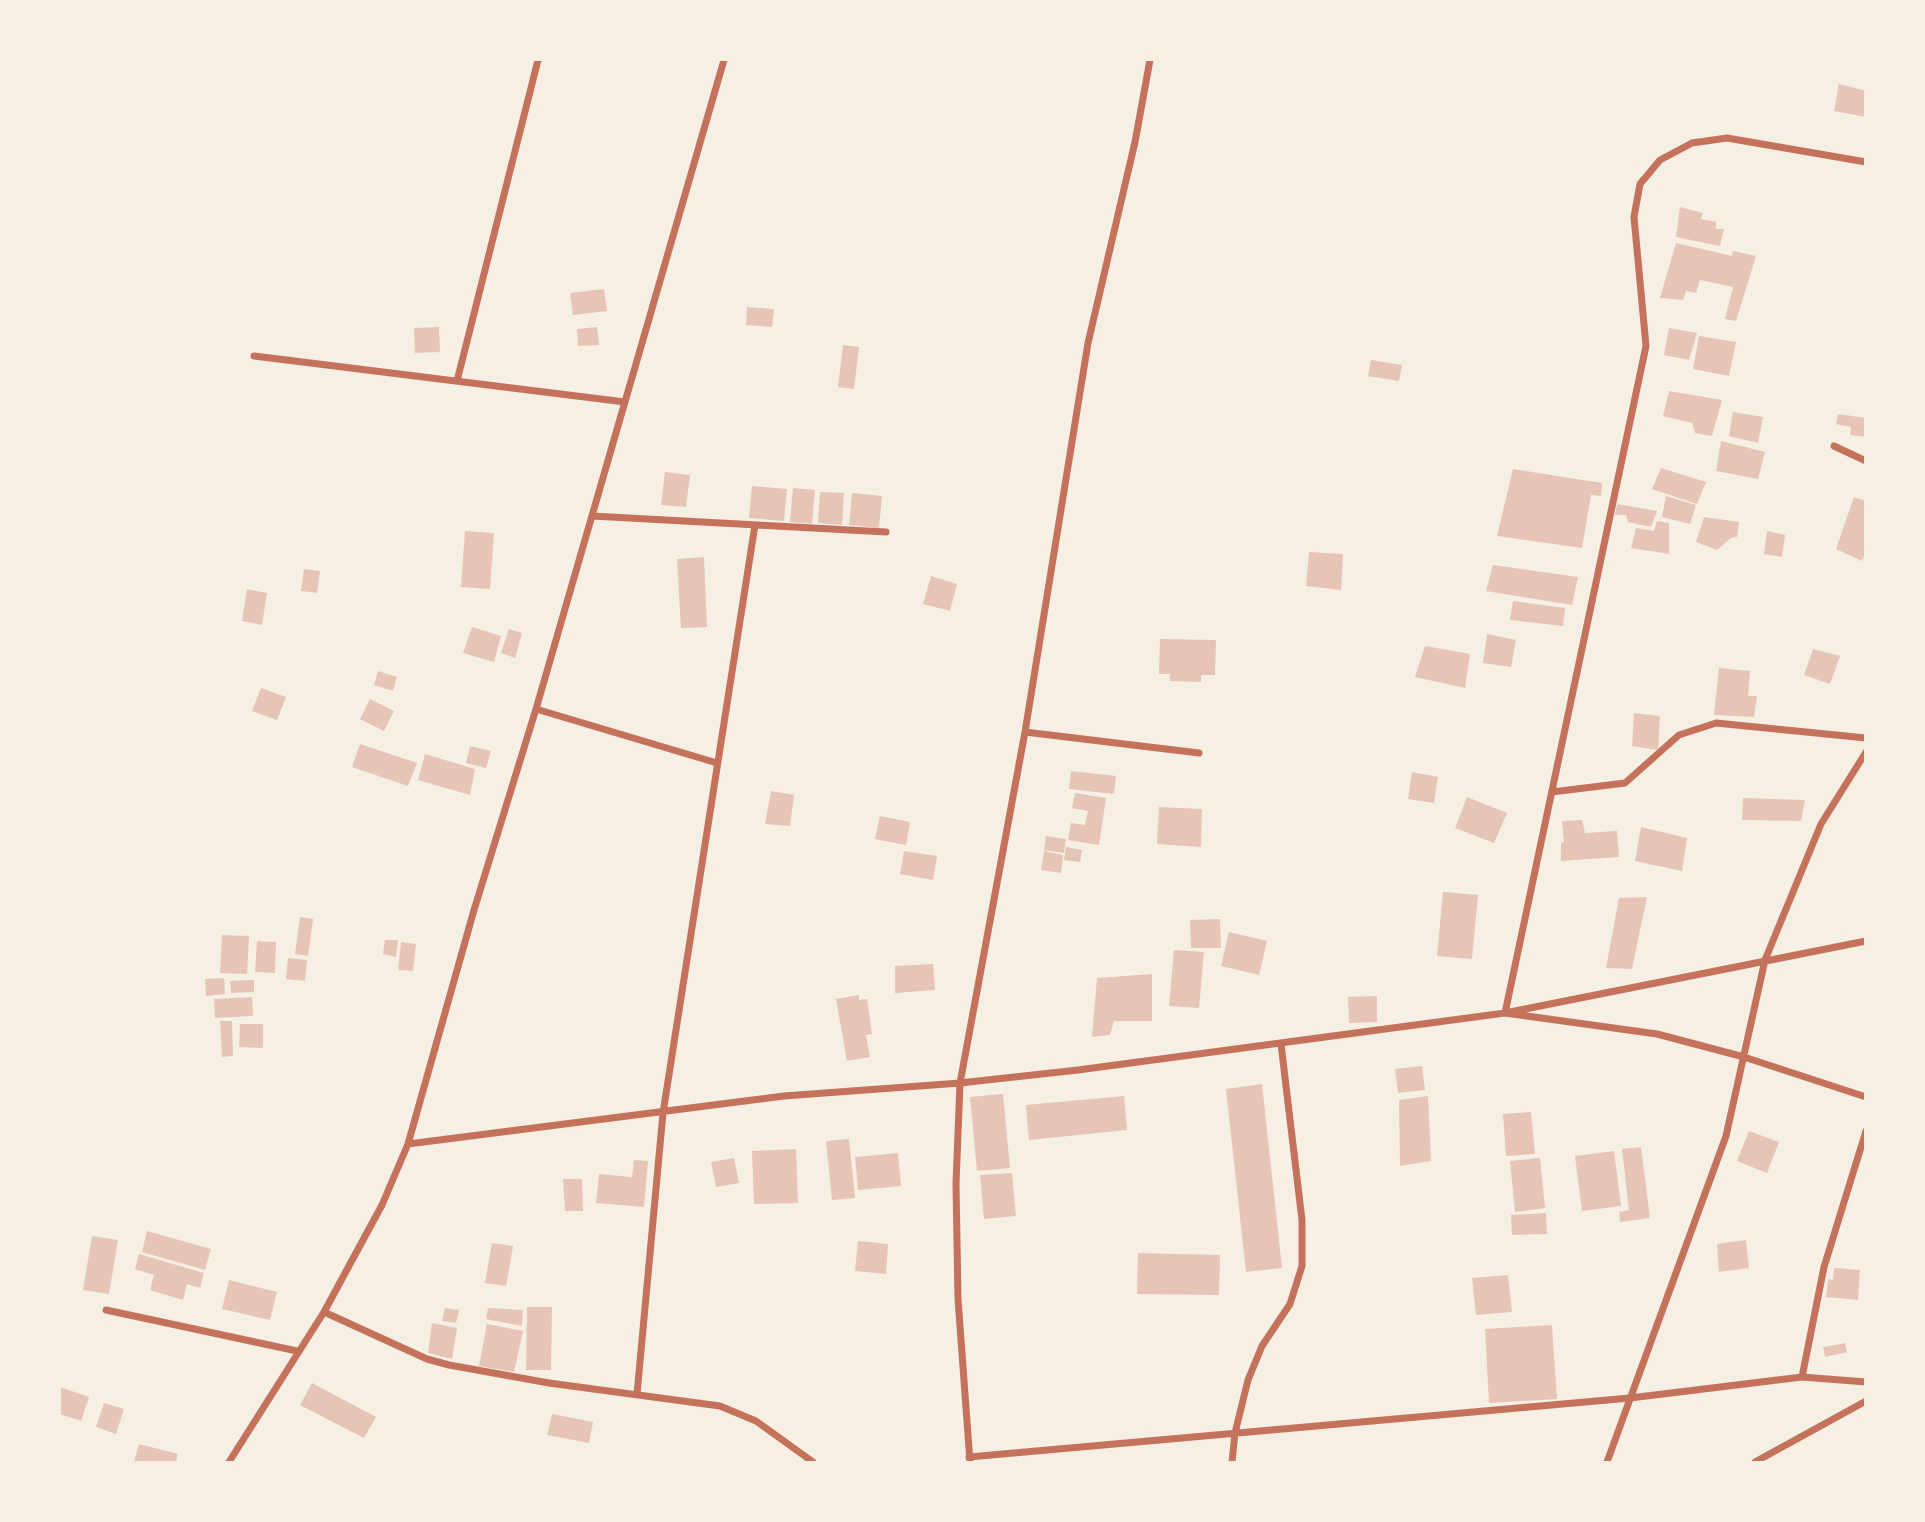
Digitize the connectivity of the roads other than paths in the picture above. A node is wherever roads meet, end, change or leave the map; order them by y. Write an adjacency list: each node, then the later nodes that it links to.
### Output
1 (538, 60): 6 (street)
2 (724, 60): 7 (street)
3 (1150, 60): 14 (street)
4 (1866, 162): 19 (street)
5 (254, 356): 6 (street)
6 (457, 382): 7 (street)
7 (625, 402): 10 (street)
8 (1834, 446): 9 (street)
9 (1866, 461)
10 (592, 516): 11 (street); 13 (street)
11 (755, 525): 12 (street); 18 (street)
12 (886, 532)
13 (536, 709): 18 (street); 29 (street)
14 (1025, 732): 17 (street); 25 (street)
15 (1866, 738): 19 (street)
16 (1866, 751): 21 (street)
17 (1199, 753)
18 (717, 763): 27 (street)
19 (1552, 792): 22 (street)
20 (1866, 941): 21 (street)
21 (1765, 960): 22 (street); 24 (street)
22 (1505, 1013): 23 (street); 24 (street)
23 (1282, 1044): 25 (street); 38 (street)
24 (1744, 1057): 26 (street); 36 (street)
25 (960, 1083): 27 (street); 39 (street)
26 (1866, 1097)
27 (663, 1112): 29 (street); 35 (street)
28 (1866, 1131): 33 (street)
29 (408, 1144): 31 (street)
30 (106, 1310): 32 (street)
31 (324, 1311): 32 (street); 35 (street)
32 (297, 1351): 40 (street)
33 (1802, 1377): 34 (street); 36 (street)
34 (1866, 1382)
35 (637, 1394): 41 (street)
36 (1630, 1398): 38 (street); 43 (street)
37 (1866, 1401): 44 (street)
38 (1236, 1433): 39 (street); 42 (street)
39 (970, 1460)
40 (229, 1462)
41 (813, 1462)
42 (1232, 1462)
43 (1607, 1462)
44 (1755, 1462)

